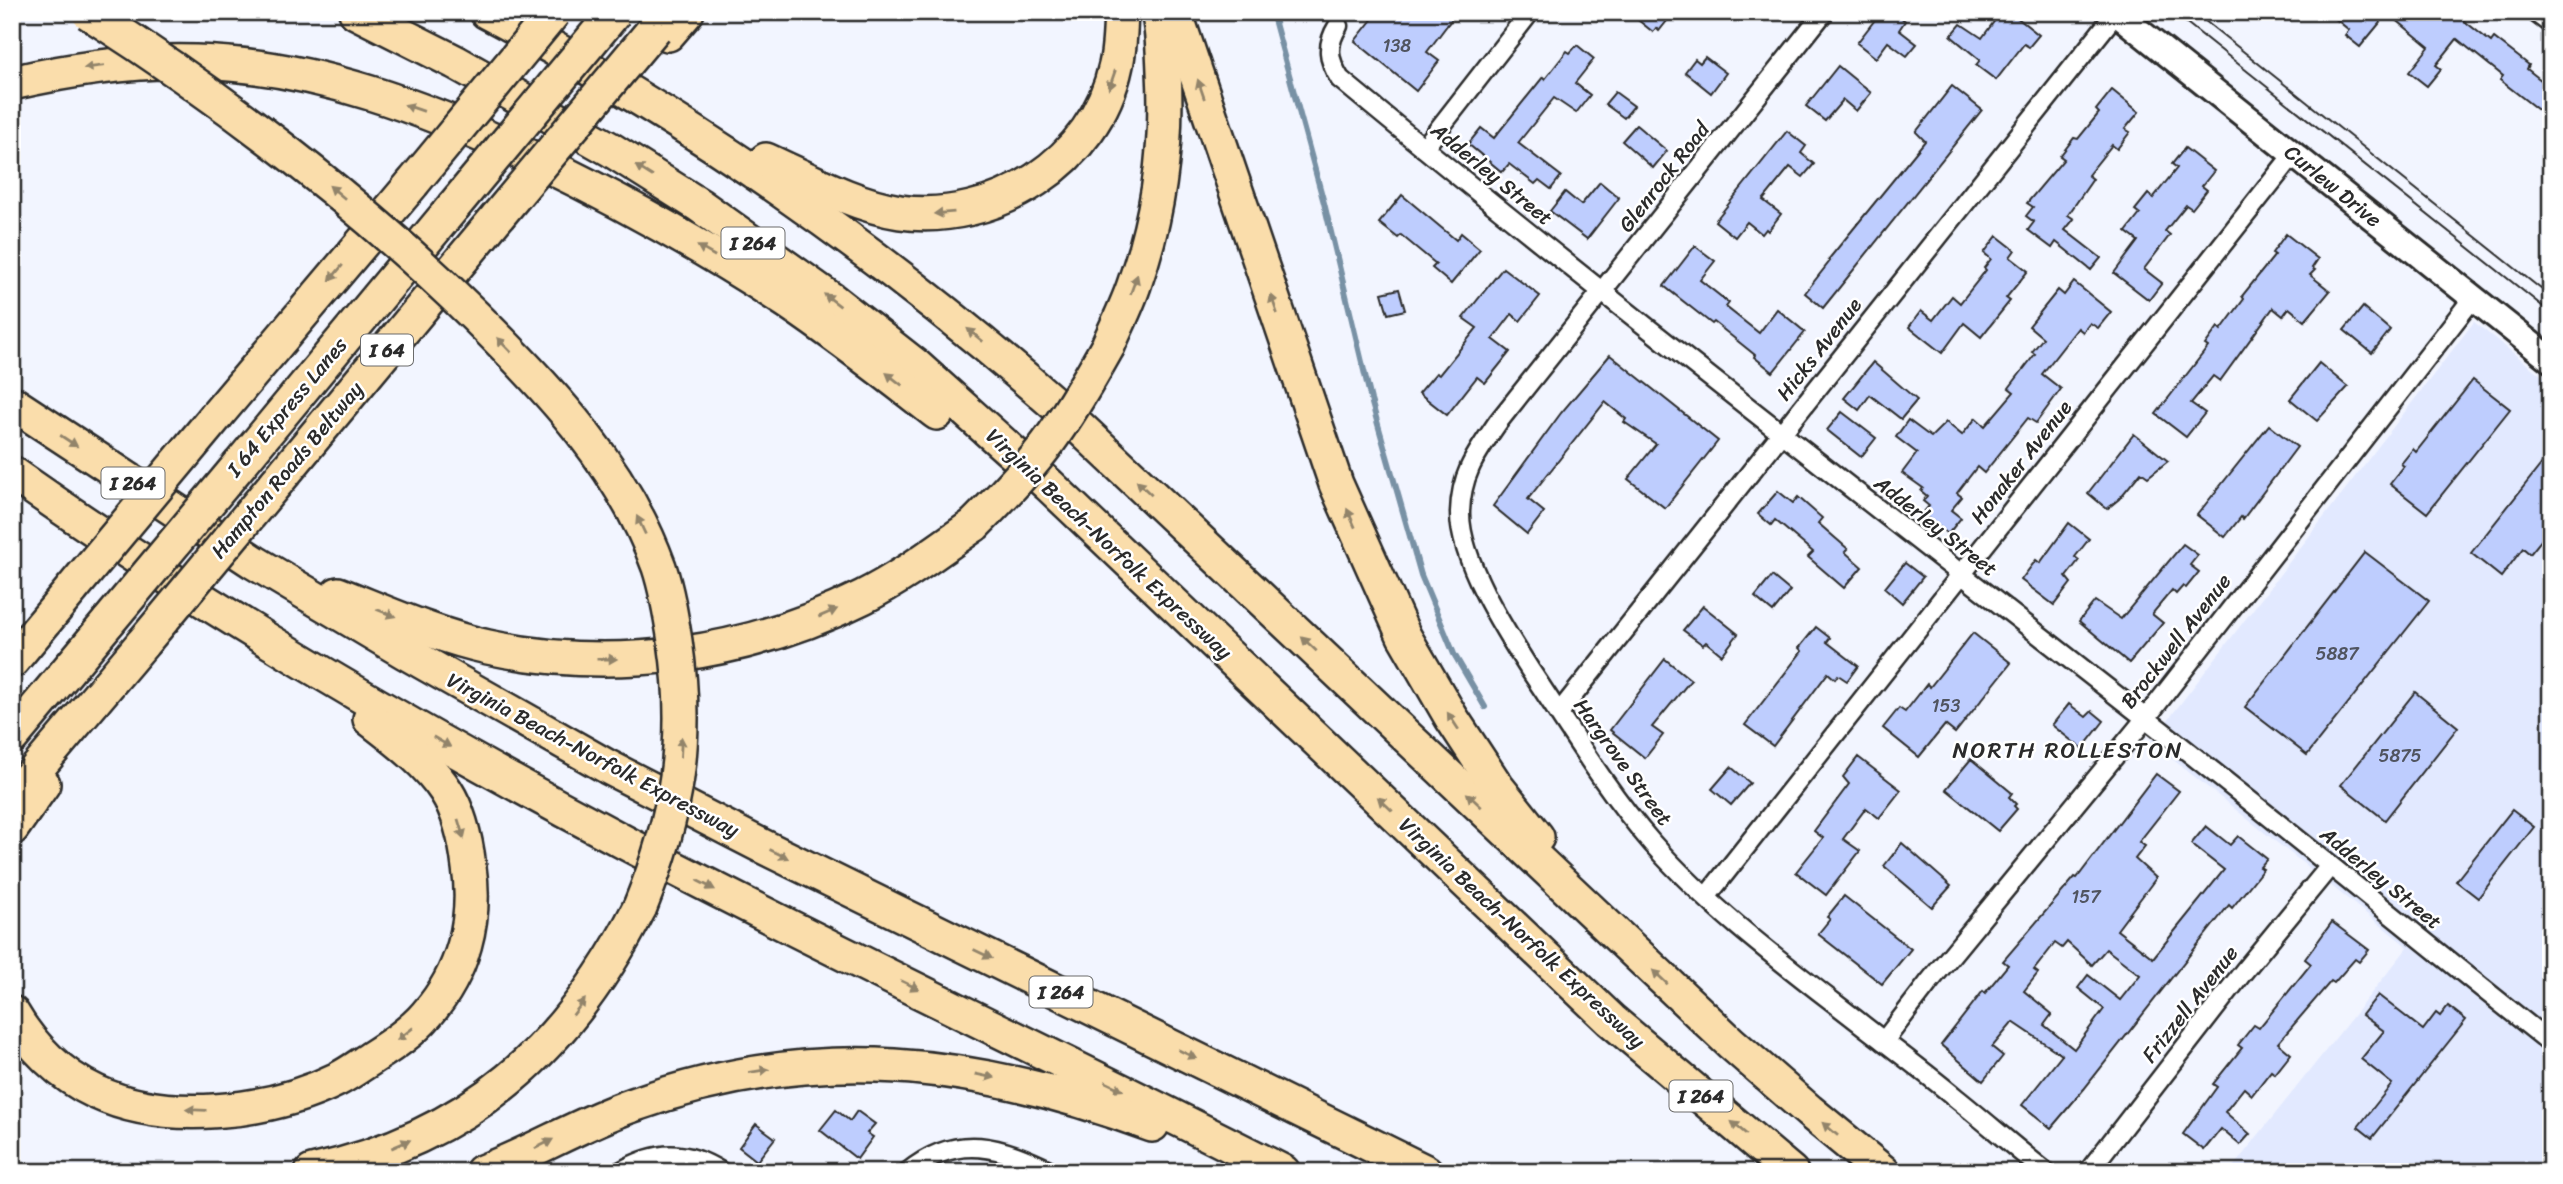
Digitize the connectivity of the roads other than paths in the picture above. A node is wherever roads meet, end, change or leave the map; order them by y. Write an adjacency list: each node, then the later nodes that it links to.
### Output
1 (88, 12): 50 (highway, one-way to 1, bridge)
2 (356, 12): 31 (highway, Virginia Beach-Norfolk Expressway / I 264, one-way to 2)
3 (487, 12): 18 (highway)
4 (502, 12): 18 (highway)
5 (543, 12): 20 (highway, bridge)
6 (554, 12): 20 (highway, bridge)
7 (615, 12): 41 (highway, I 64 Express Lanes, bridge)
8 (1121, 12): 21 (highway, one-way to 21)
9 (1158, 12): 32 (highway, one-way to 9, bridge)
10 (1175, 12): 46 (highway, one-way to 10)
11 (1530, 12): 22 (street)
12 (1824, 12): 24 (street, Glenrock Road)
13 (2535, 12): 16 (street)
14 (2116, 13): 23 (street, Curlew Drive); 29 (street, Hicks Avenue)
15 (670, 22): 38 (highway, Hampton Roads Beltway / I 64, bridge)
16 (2551, 24)
17 (1338, 26): 22 (street, Adderley Street)
18 (556, 49): 21 (highway)
19 (12, 83): 31 (highway, one-way to 19)
20 (491, 88): 34 (highway, one-way to 34, bridge)
21 (666, 114): 46 (highway, one-way to 21)
22 (1424, 148): 24 (street, Adderley Street)
23 (2293, 155): 25 (street, Curlew Drive); 33 (street, Honaker Avenue)
24 (1603, 291): 27 (street, Glenrock Road); 29 (street, Adderley Street)
25 (2473, 298): 26 (street, Curlew Drive); 40 (street, Brockwell Avenue)
26 (2551, 360)
27 (1540, 369): 39 (street, Hargrove Street)
28 (12, 403): 32 (highway, Virginia Beach-Norfolk Expressway / I 264, one-way to 32)
29 (1782, 433): 33 (street, Adderley Street); 39 (street, Hicks Avenue)
30 (18, 478): 35 (highway)
31 (1104, 538): 58 (highway, Virginia Beach-Norfolk Expressway / I 264, one-way to 31)
32 (254, 562): 57 (highway, Virginia Beach-Norfolk Expressway / I 264, one-way to 57)
33 (1961, 575): 40 (street, Adderley Street); 45 (street, Honaker Avenue)
34 (67, 594): 36 (highway); 37 (highway)
35 (235, 620): 47 (highway, one-way to 47); 56 (highway, one-way to 56)
36 (12, 633)
37 (12, 661)
38 (97, 697): 42 (highway, Hampton Roads Beltway / I 64); 43 (highway)
39 (1559, 713): 45 (street, Hargrove Street)
40 (2146, 718): 44 (street, Adderley Street); 48 (street, Brockwell Avenue)
41 (12, 737)
42 (12, 798)
43 (12, 828)
44 (2330, 866): 49 (street, Adderley Street); 61 (street, Frizzell Avenue)
45 (1707, 896): 48 (street, Hargrove Street)
46 (1630, 949): 59 (highway, one-way to 46)
47 (12, 1013)
48 (1884, 1041): 60 (street, Hargrove Street)
49 (2551, 1043)
50 (312, 1172)
51 (482, 1172): 56 (highway, one-way to 56)
52 (620, 1172): 53 (street)
53 (721, 1172)
54 (908, 1172): 55 (street)
55 (1053, 1172)
56 (1281, 1172)
57 (1426, 1172)
58 (1791, 1172)
59 (1883, 1172)
60 (2046, 1172)
61 (2088, 1172)

